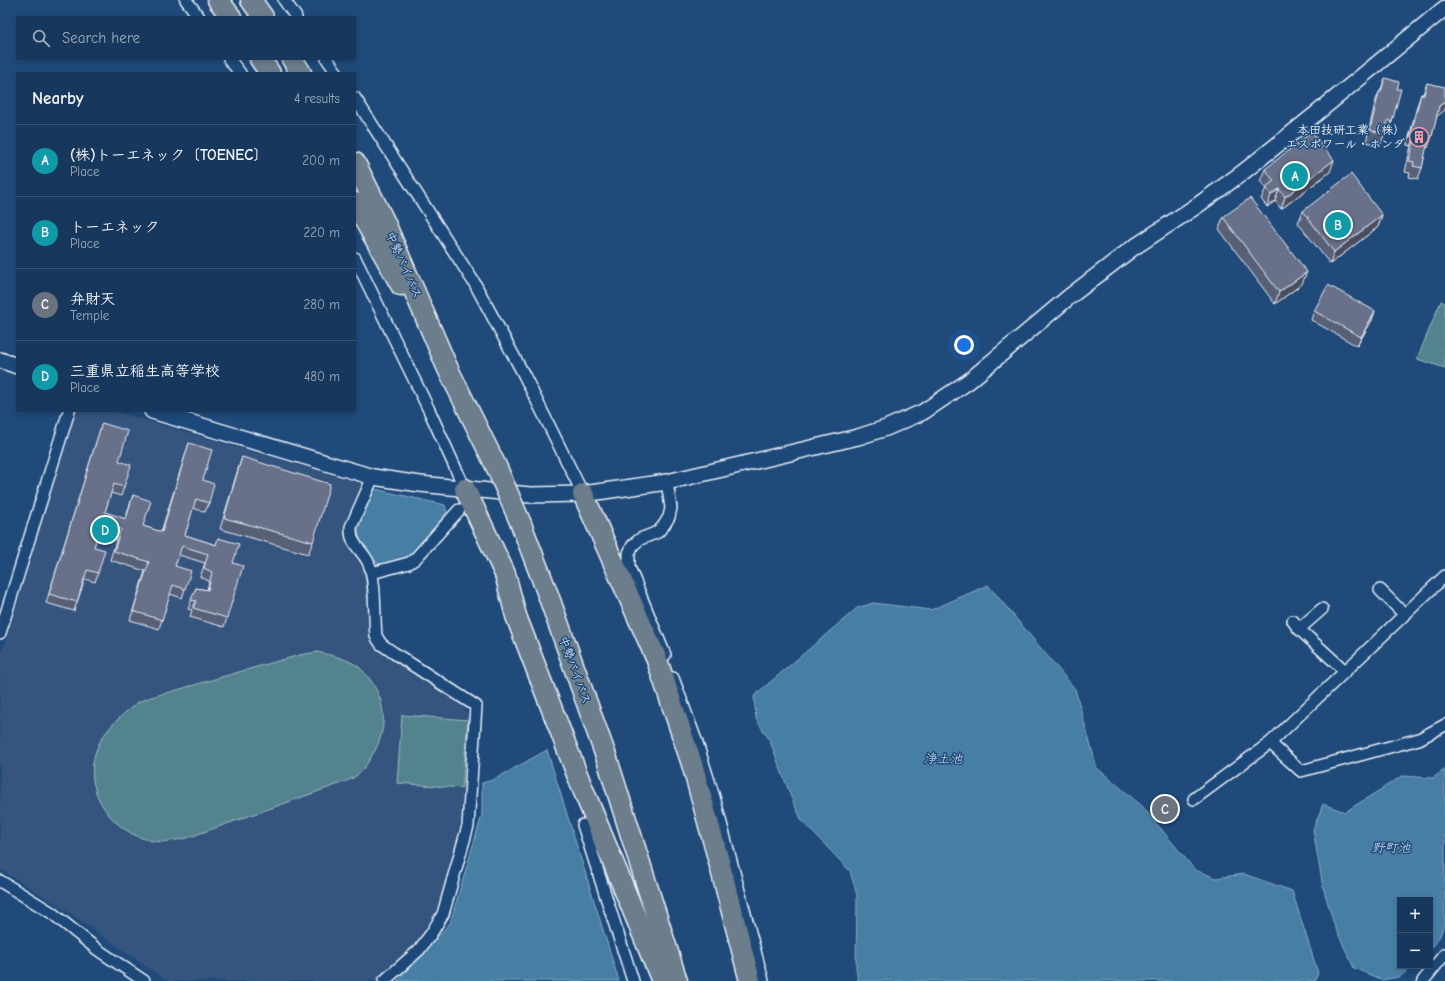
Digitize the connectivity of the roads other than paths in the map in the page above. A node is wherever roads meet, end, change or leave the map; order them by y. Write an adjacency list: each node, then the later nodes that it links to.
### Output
1 (186, 0): 6 (street)
2 (218, 0): 7 (highway)
3 (251, 0): 8 (highway)
4 (284, 0): 9 (street)
5 (1445, 8): 28 (street)
6 (198, 16)
7 (230, 16)
8 (262, 16)
9 (295, 16)
10 (230, 60): 14 (street)
11 (261, 60): 15 (highway)
12 (293, 60): 16 (highway)
13 (328, 60): 17 (street)
14 (239, 72)
15 (269, 72)
16 (300, 72)
17 (336, 72)
18 (356, 100): 30 (street)
19 (356, 165): 24 (highway, 中勢バイパス)
20 (356, 205): 24 (highway, 中勢バイパス)
21 (356, 260): 29 (street)
22 (0, 360): 23 (street)
23 (16, 366)
24 (448, 369): 49 (highway, 中勢バイパス, bridge)
25 (69, 412): 37 (street)
26 (155, 412): 27 (street)
27 (373, 477): 29 (street); 32 (street)
28 (667, 482): 30 (street); 51 (street)
29 (465, 489): 30 (street); 48 (highway)
30 (583, 494): 50 (highway)
31 (458, 510): 32 (street)
32 (372, 573): 46 (street)
33 (1445, 576): 36 (street)
34 (1380, 590): 36 (street)
35 (1322, 609): 38 (street)
36 (1405, 615): 38 (street)
37 (0, 632)
38 (1345, 672): 40 (street)
39 (1445, 725): 40 (street)
40 (1270, 743): 41 (street)
41 (1194, 799)
42 (583, 825): 47 (street)
43 (0, 881): 45 (street)
44 (1445, 954): 52 (street)
45 (144, 981)
46 (384, 981)
47 (633, 981)
48 (662, 981)
49 (677, 981)
50 (750, 981)
51 (763, 981)
52 (1424, 981)

